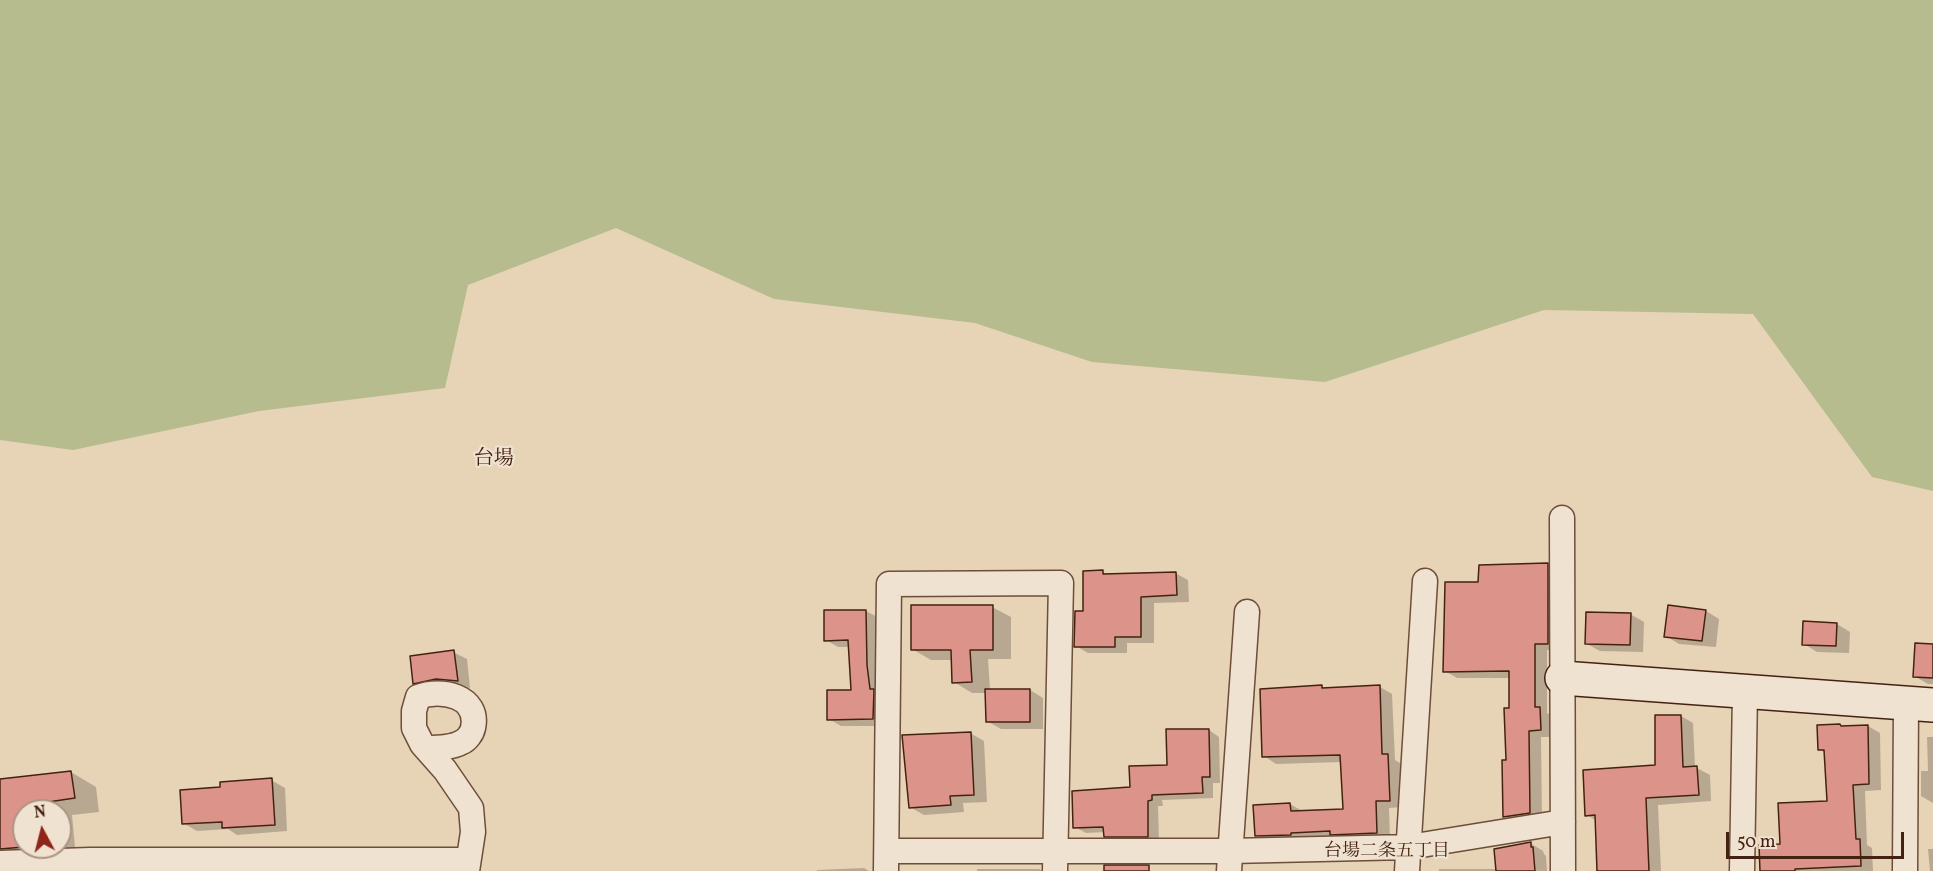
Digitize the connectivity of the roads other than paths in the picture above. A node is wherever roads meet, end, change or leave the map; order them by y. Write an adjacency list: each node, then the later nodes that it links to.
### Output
1 (1562, 518): 4 (street)
2 (1425, 581): 9 (street)
3 (1246, 612): 12 (street)
4 (1562, 678): 5 (street); 8 (street)
5 (1745, 692): 6 (street); 17 (street)
6 (1920, 704): 18 (street)
7 (426, 748): 14 (street)
8 (1563, 822): 9 (street); 16 (street)
9 (1409, 847): 12 (street); 15 (street)
10 (887, 861): 11 (street); 11 (street)
11 (1055, 861): 12 (street)
12 (1229, 861)
13 (0, 863): 14 (street)
14 (467, 866)
15 (1407, 871)
16 (1563, 871)
17 (1742, 871)
18 (1905, 871)

